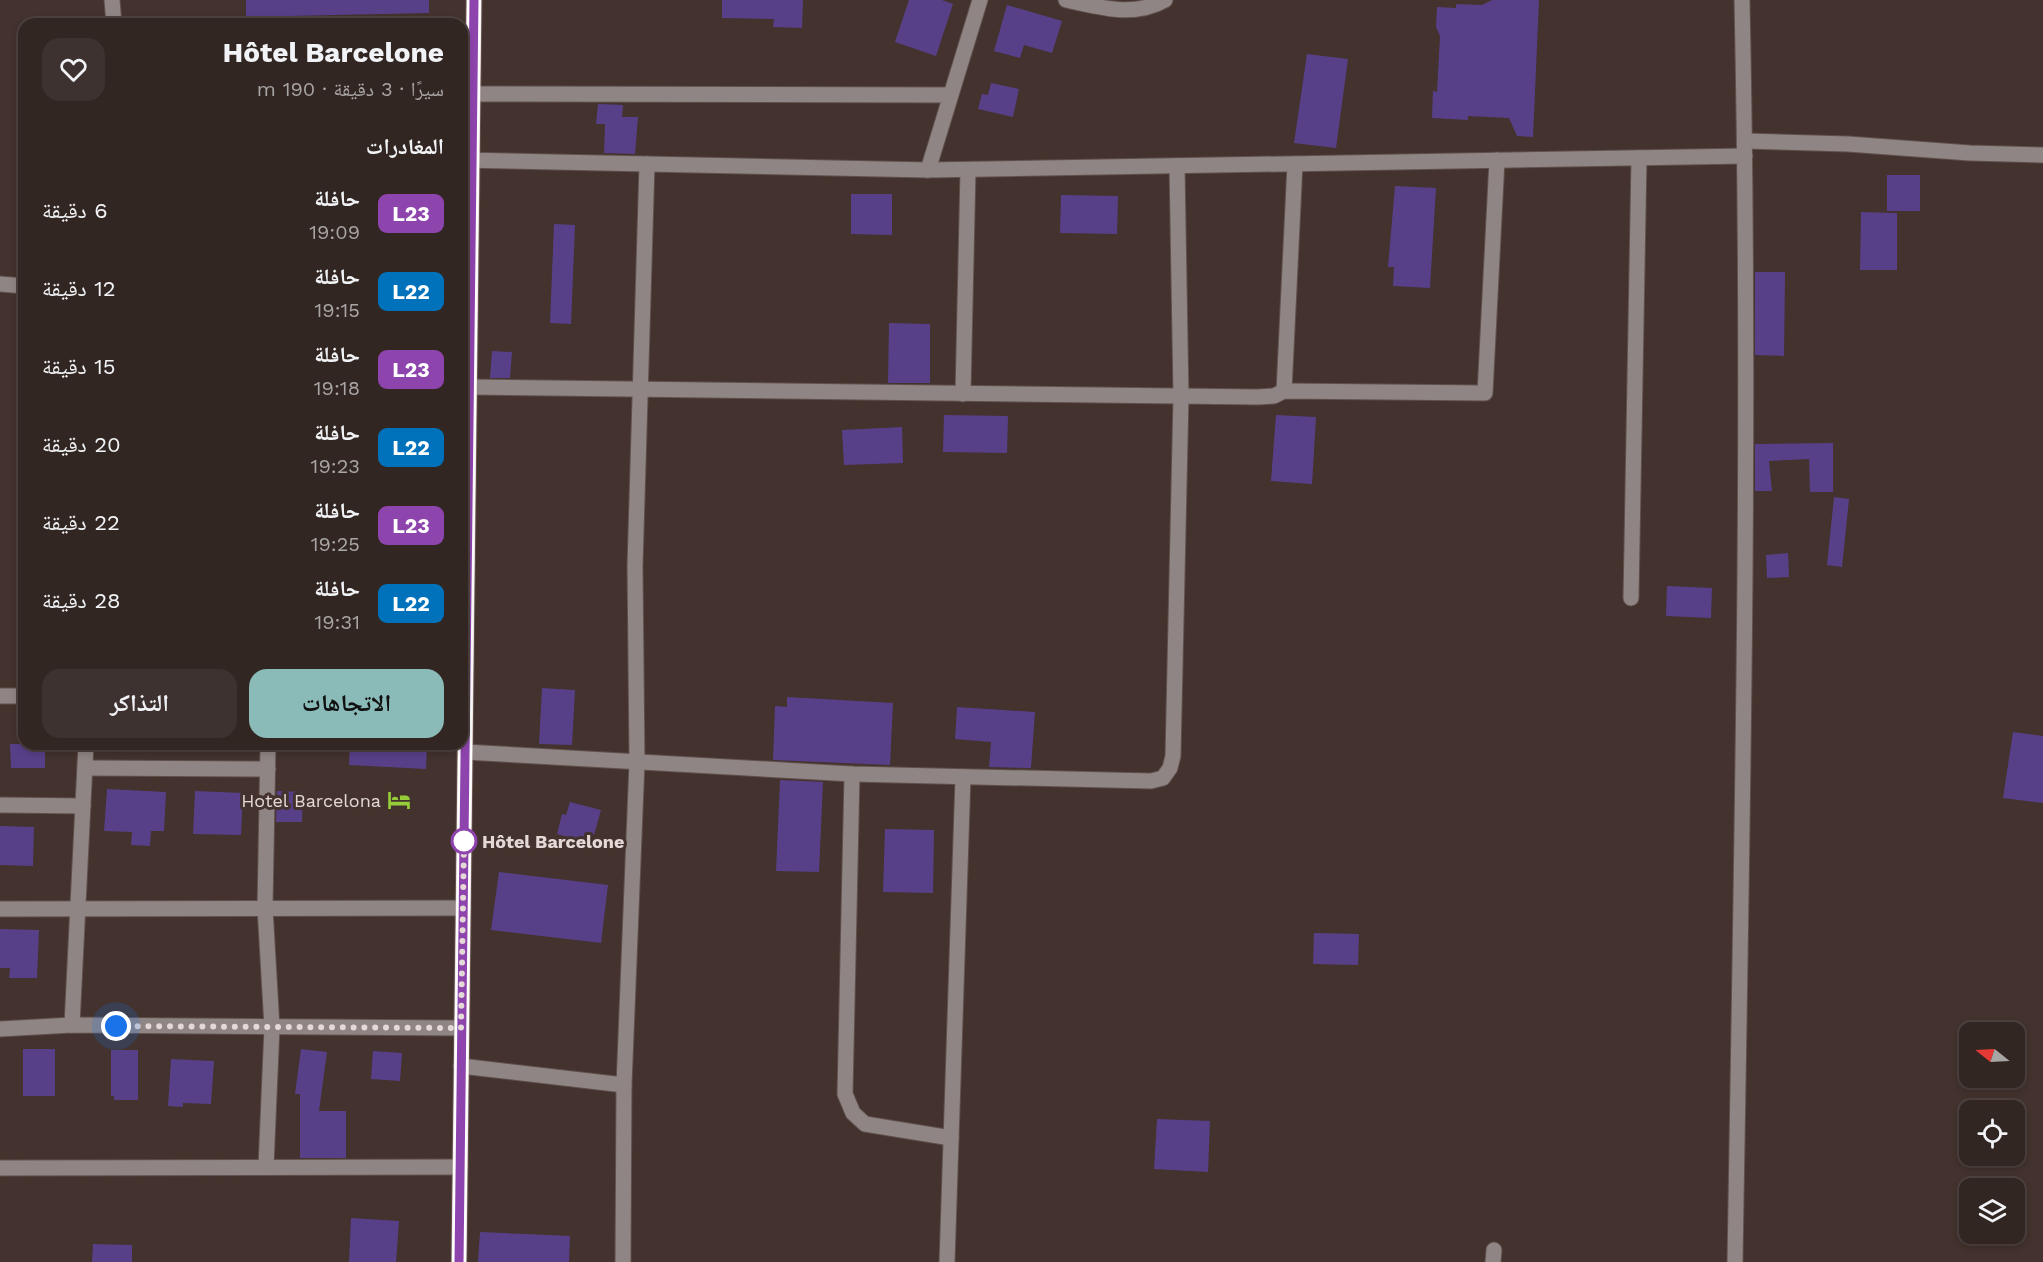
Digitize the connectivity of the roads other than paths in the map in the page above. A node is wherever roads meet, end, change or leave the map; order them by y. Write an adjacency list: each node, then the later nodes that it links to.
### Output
1 (112, 0): 7 (street)
2 (474, 0): 8 (main road)
3 (980, 0): 11 (street)
4 (1066, 0): 5 (street)
5 (1165, 0)
6 (1742, 0): 13 (street)
7 (114, 18)
8 (468, 25)
9 (468, 40): 10 (main road)
10 (473, 94): 11 (street); 12 (main road)
11 (950, 95): 21 (street)
12 (468, 149)
13 (1745, 149): 14 (street); 15 (street); 62 (street)
14 (2043, 155)
15 (1639, 158): 17 (street); 32 (street)
16 (468, 160): 18 (street)
17 (1497, 160): 19 (street); 28 (street)
18 (646, 164): 21 (street); 27 (street)
19 (1295, 164): 20 (street); 28 (street)
20 (1177, 166): 22 (street); 30 (street)
21 (928, 170): 22 (street)
22 (968, 170): 29 (street)
23 (0, 284): 24 (street)
24 (18, 286)
25 (468, 348): 26 (main road)
26 (470, 387): 27 (street); 31 (main road)
27 (639, 389): 29 (street); 38 (street)
28 (1284, 391): 30 (street)
29 (963, 394): 30 (street)
30 (1181, 396): 42 (street)
31 (468, 493)
32 (1631, 598)
33 (0, 696): 34 (street)
34 (18, 696)
35 (86, 750): 39 (street)
36 (268, 750): 40 (street)
37 (465, 752): 38 (street); 47 (main road)
38 (637, 762): 41 (street); 54 (street)
39 (85, 768): 40 (street); 44 (street)
40 (268, 769): 46 (street)
41 (852, 774): 42 (street); 55 (street)
42 (963, 777): 55 (street)
43 (0, 806): 44 (street)
44 (83, 806): 45 (street)
45 (77, 908): 46 (street); 48 (street); 49 (street)
46 (265, 908): 47 (street); 50 (street)
47 (463, 908): 51 (main road)
48 (0, 909)
49 (72, 1025): 50 (street); 52 (street)
50 (272, 1027): 51 (street); 56 (street)
51 (461, 1028): 53 (main road)
52 (0, 1029)
53 (461, 1066): 54 (street); 57 (main road)
54 (624, 1085): 60 (street)
55 (951, 1138): 61 (street)
56 (266, 1166): 57 (street); 58 (street)
57 (460, 1167): 59 (main road)
58 (0, 1168)
59 (459, 1262)
60 (623, 1262)
61 (947, 1262)
62 (1735, 1262)

